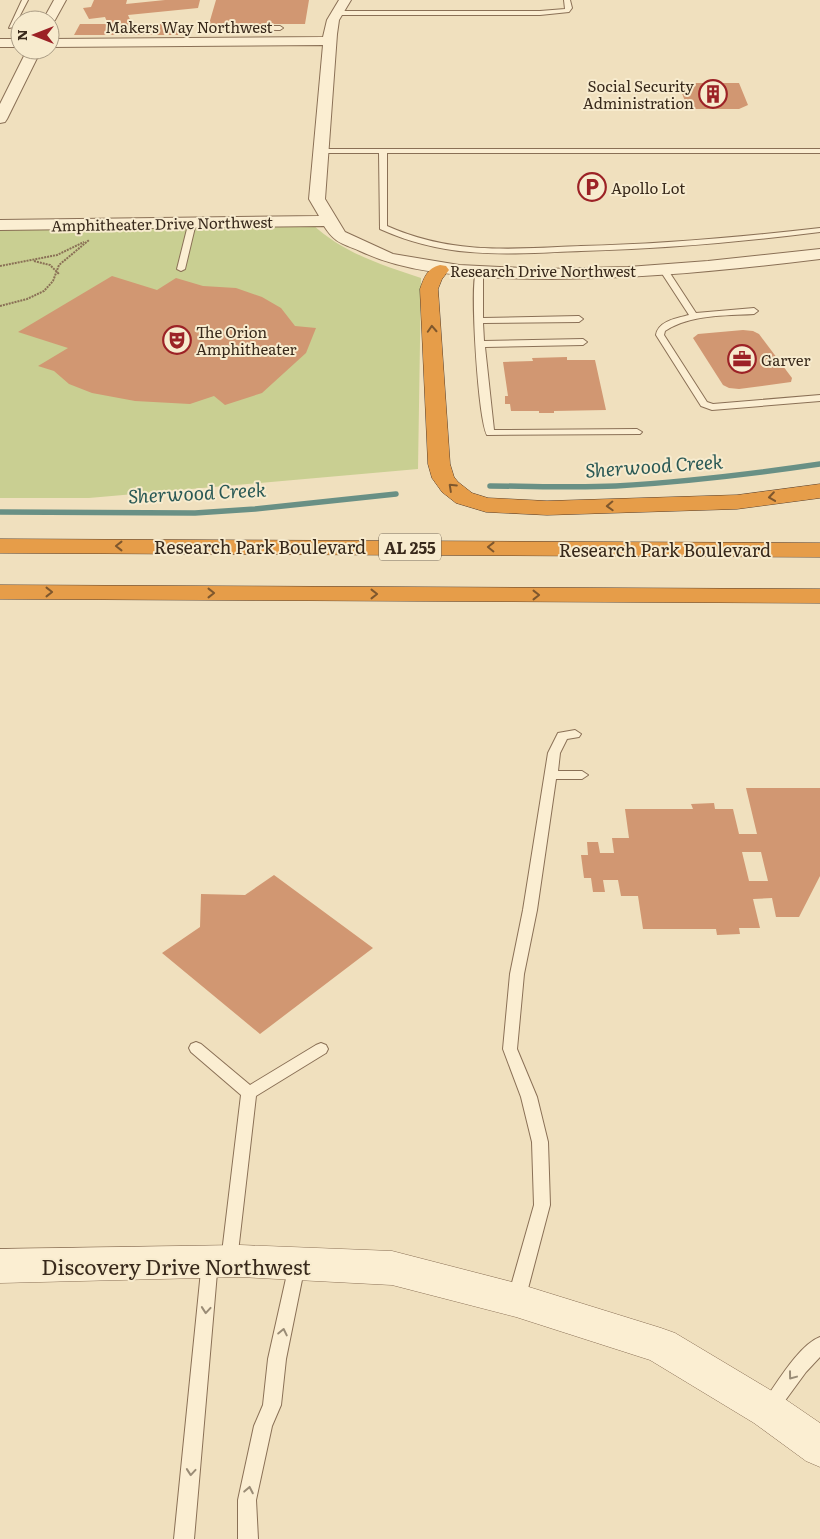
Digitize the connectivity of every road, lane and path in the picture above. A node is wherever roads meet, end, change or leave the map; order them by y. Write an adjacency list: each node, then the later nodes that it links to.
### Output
1 (567, 0): 2 (lane)
2 (341, 7): 6 (street)
3 (208, 28): 5 (lane)
4 (280, 28): 5 (lane)
5 (255, 35): 6 (street, Makers Way Northwest); 7 (street, Makers Way Northwest)
6 (329, 41): 11 (street)
7 (60, 43)
8 (28, 60): 9 (street)
9 (4, 103): 10 (street)
10 (0, 119)
11 (321, 151): 12 (lane); 14 (street)
12 (383, 151): 13 (lane); 17 (lane)
13 (820, 151)
14 (323, 220): 15 (street, Amphitheater Drive Northwest); 23 (street, Research Drive Northwest)
15 (192, 222): 16 (street, Amphitheater Drive Northwest); 21 (lane)
16 (0, 225)
17 (820, 230)
18 (820, 254): 22 (street, Research Drive Northwest)
19 (26, 261): 20 (path); 24 (path); 24 (path)
20 (0, 266)
21 (181, 269)
22 (663, 269): 25 (street, Research Drive Northwest); 28 (lane)
23 (440, 270): 25 (street, Research Drive Northwest); 35 (highway, one-way to 23)
24 (57, 273): 26 (path)
25 (479, 273): 30 (lane)
26 (0, 306)
27 (754, 311): 28 (lane)
28 (694, 316): 33 (lane)
29 (579, 319): 30 (lane)
30 (478, 321): 32 (lane)
31 (583, 342): 32 (lane)
32 (478, 344): 34 (lane)
33 (820, 398)
34 (637, 432)
35 (820, 491)
36 (820, 532): 38 (highway)
37 (0, 546): 38 (highway, Research Park Boulevard / AL 255, one-way to 37)
38 (524, 548): 39 (highway, Research Park Boulevard / AL 255)
39 (820, 550)
40 (0, 592): 41 (highway, one-way to 41)
41 (820, 596)
42 (575, 734): 43 (lane)
43 (551, 775): 44 (lane); 51 (lane)
44 (582, 775)
45 (196, 1048): 47 (lane)
46 (321, 1049): 47 (lane)
47 (249, 1093): 48 (lane)
48 (220, 1261): 49 (street, Discovery Drive Northwest); 50 (street, Discovery Drive Northwest); 55 (lane, one-way to 55)
49 (297, 1264): 51 (street, Discovery Drive Northwest); 56 (lane, one-way to 49)
50 (0, 1266)
51 (516, 1300): 53 (street, Discovery Drive Northwest)
52 (820, 1346): 53 (lane, one-way to 53)
53 (768, 1410): 54 (street, Discovery Drive Northwest)
54 (820, 1447)
55 (184, 1539)
56 (248, 1539)

